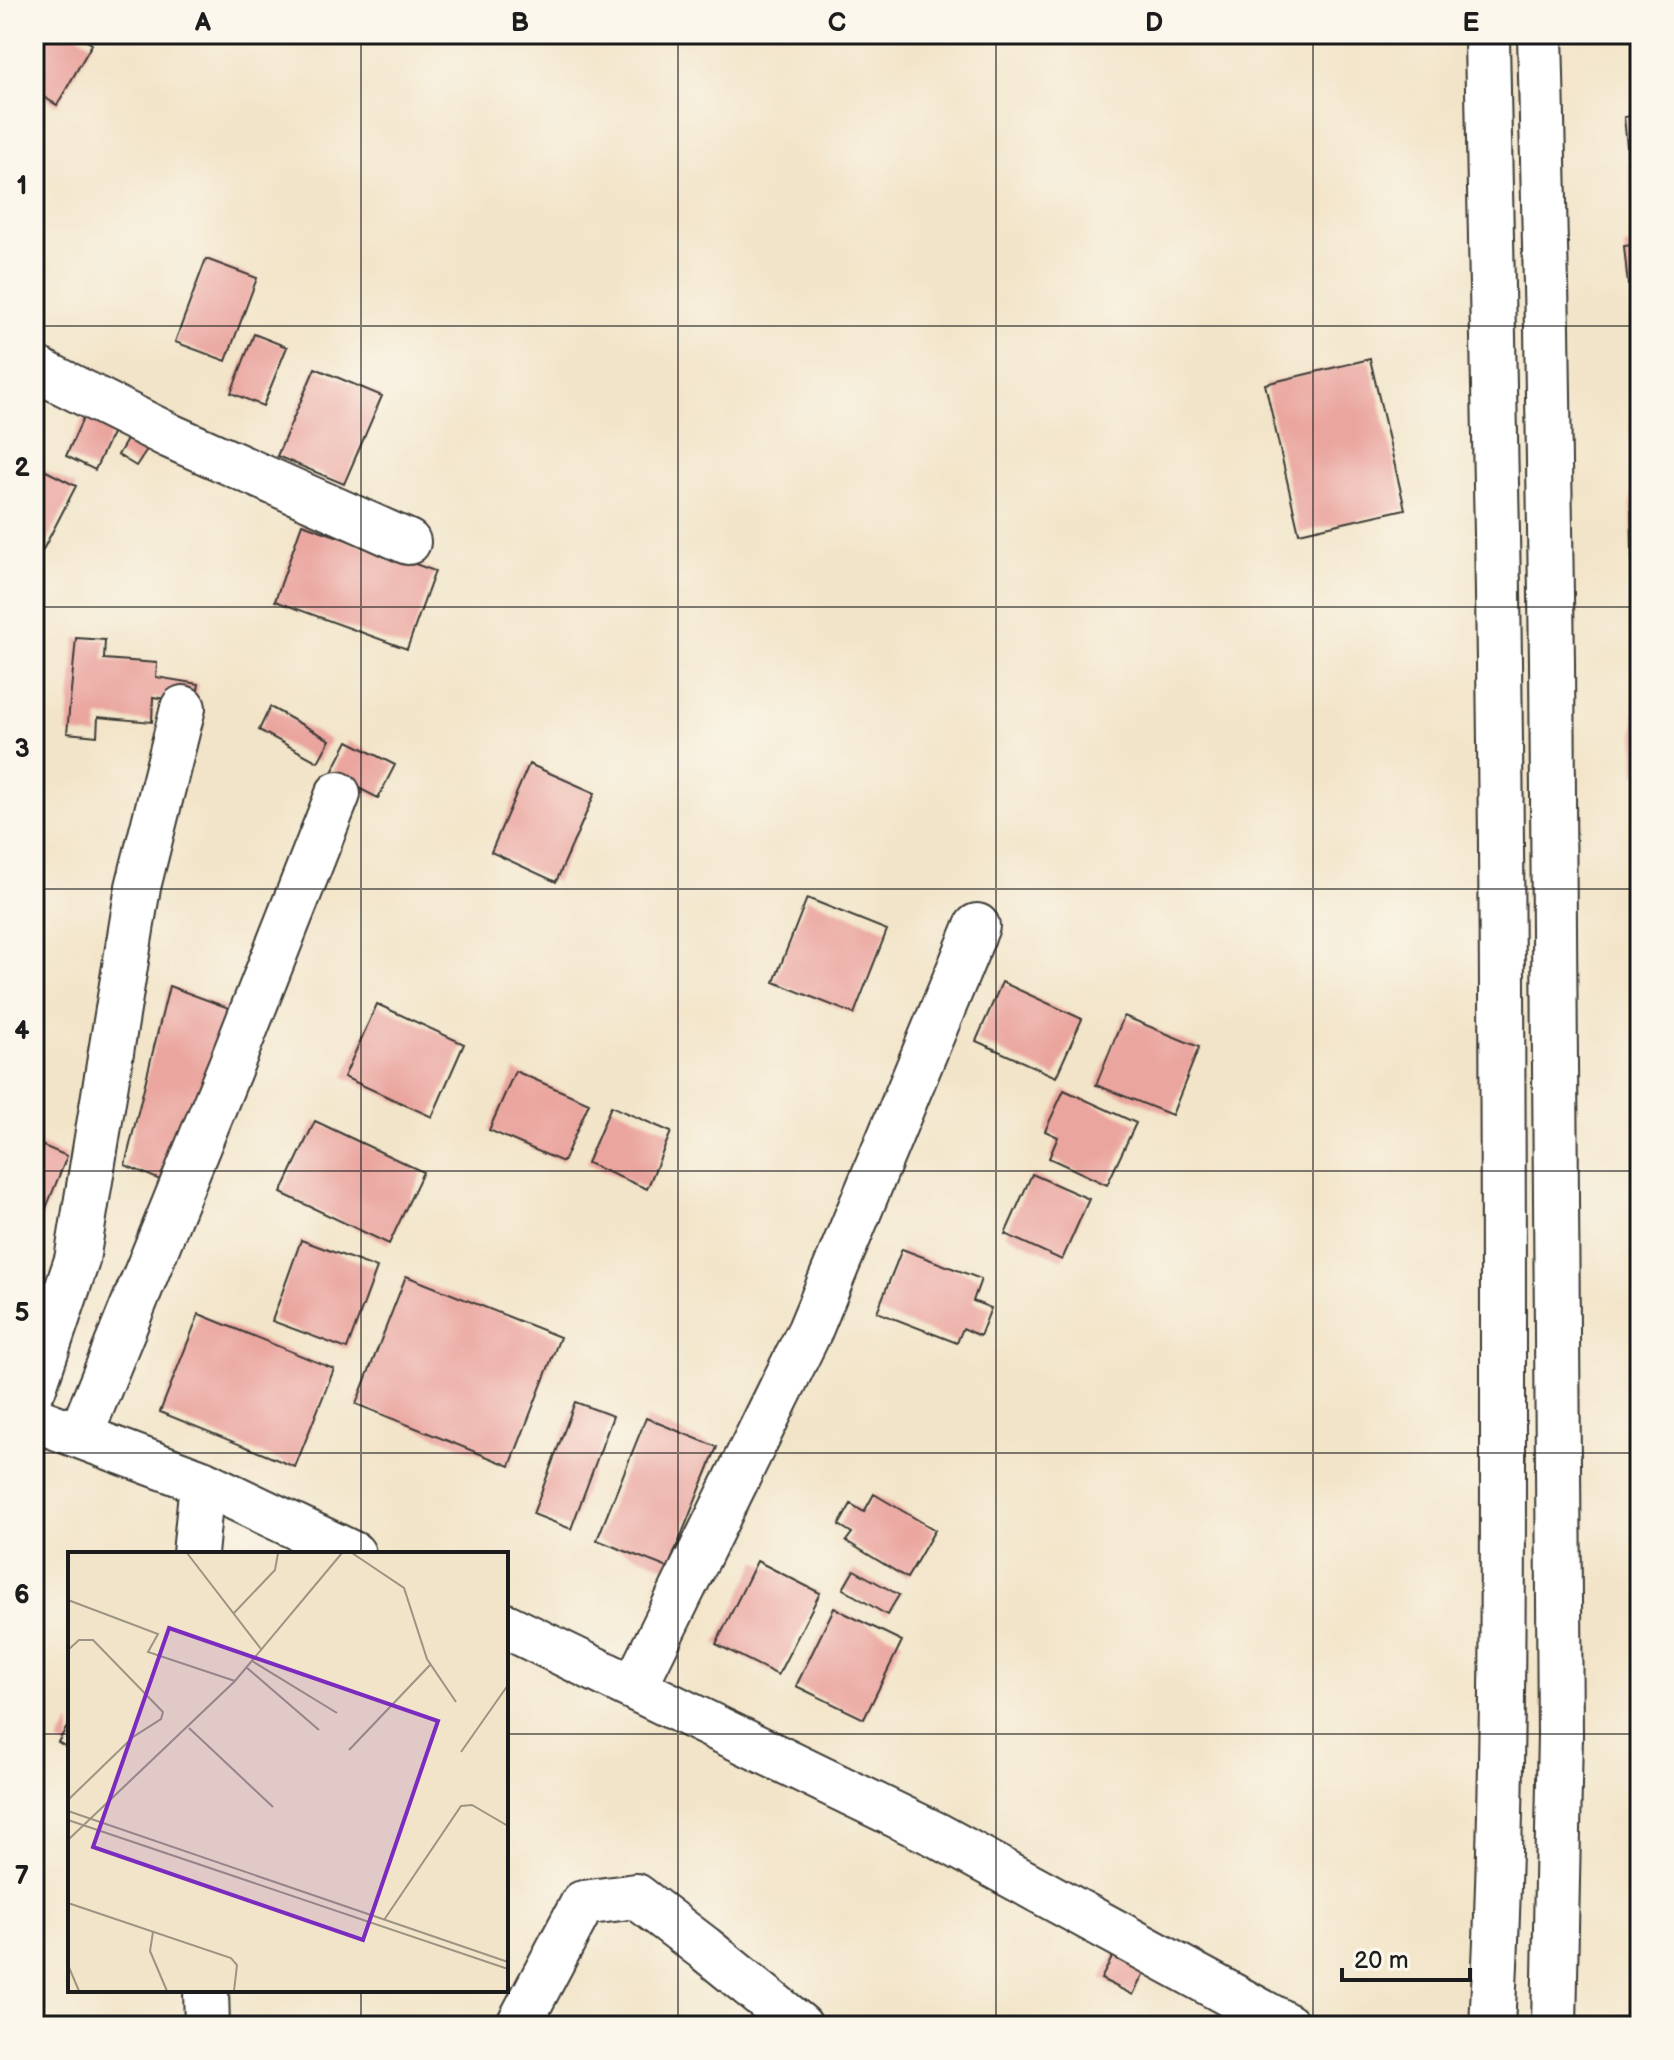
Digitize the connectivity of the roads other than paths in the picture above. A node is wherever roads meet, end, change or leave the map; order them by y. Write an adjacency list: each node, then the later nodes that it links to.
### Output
1 (1487, 34): 21 (street)
2 (1540, 34): 22 (street)
3 (34, 368): 4 (street)
4 (408, 542)
5 (183, 708): 8 (street)
6 (338, 794): 10 (street)
7 (977, 926): 15 (street)
8 (34, 1387)
9 (34, 1419): 10 (street)
10 (80, 1436): 11 (street)
11 (202, 1482): 12 (street); 13 (street)
12 (195, 1552)
13 (349, 1552)
14 (508, 1627): 15 (street)
15 (634, 1688): 20 (street)
16 (206, 1992): 17 (street)
17 (207, 2026)
18 (518, 2026): 19 (street)
19 (800, 2026)
20 (1288, 2026)
21 (1492, 2026)
22 (1554, 2026)

